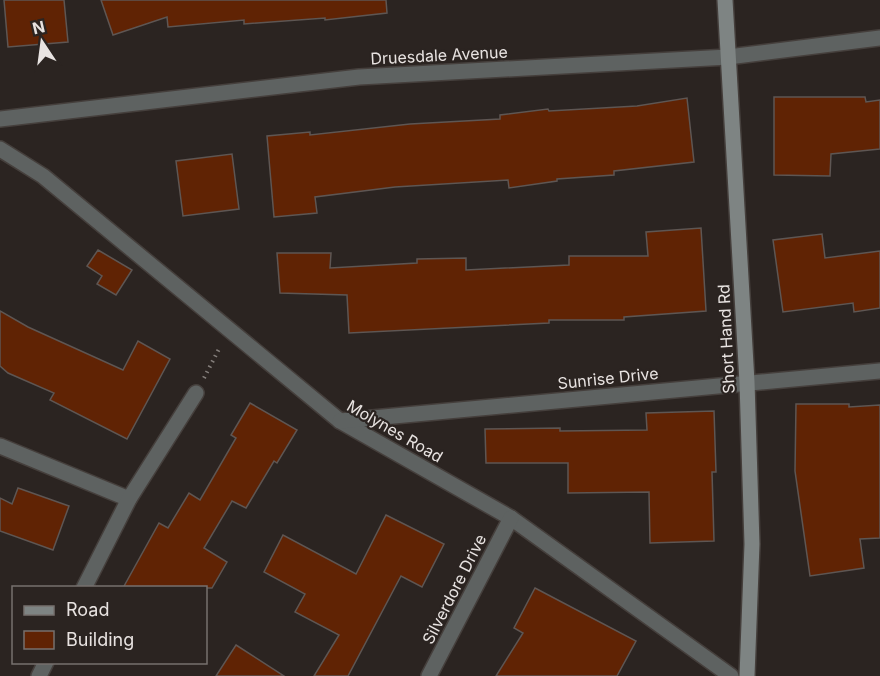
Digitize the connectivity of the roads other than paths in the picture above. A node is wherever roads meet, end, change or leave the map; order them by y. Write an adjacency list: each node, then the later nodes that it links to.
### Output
1 (725, 0): 3 (main road, Short Hand Rd)
2 (880, 38): 3 (street, Druesdale Avenue)
3 (728, 57): 4 (street, Druesdale Avenue); 7 (main road, Short Hand Rd)
4 (0, 118)
5 (0, 149): 9 (street, Molynes Road)
6 (880, 371): 7 (street, Sunrise Drive)
7 (747, 382): 9 (street, Sunrise Drive); 16 (main road, Short Hand Rd)
8 (196, 393): 11 (street)
9 (340, 422): 12 (street, Molynes Road)
10 (0, 446): 11 (street)
11 (129, 499): 13 (street)
12 (511, 519): 14 (street, Silverdore Drive); 15 (street, Molynes Road)
13 (85, 586)
14 (429, 676)
15 (731, 676)
16 (747, 676)

